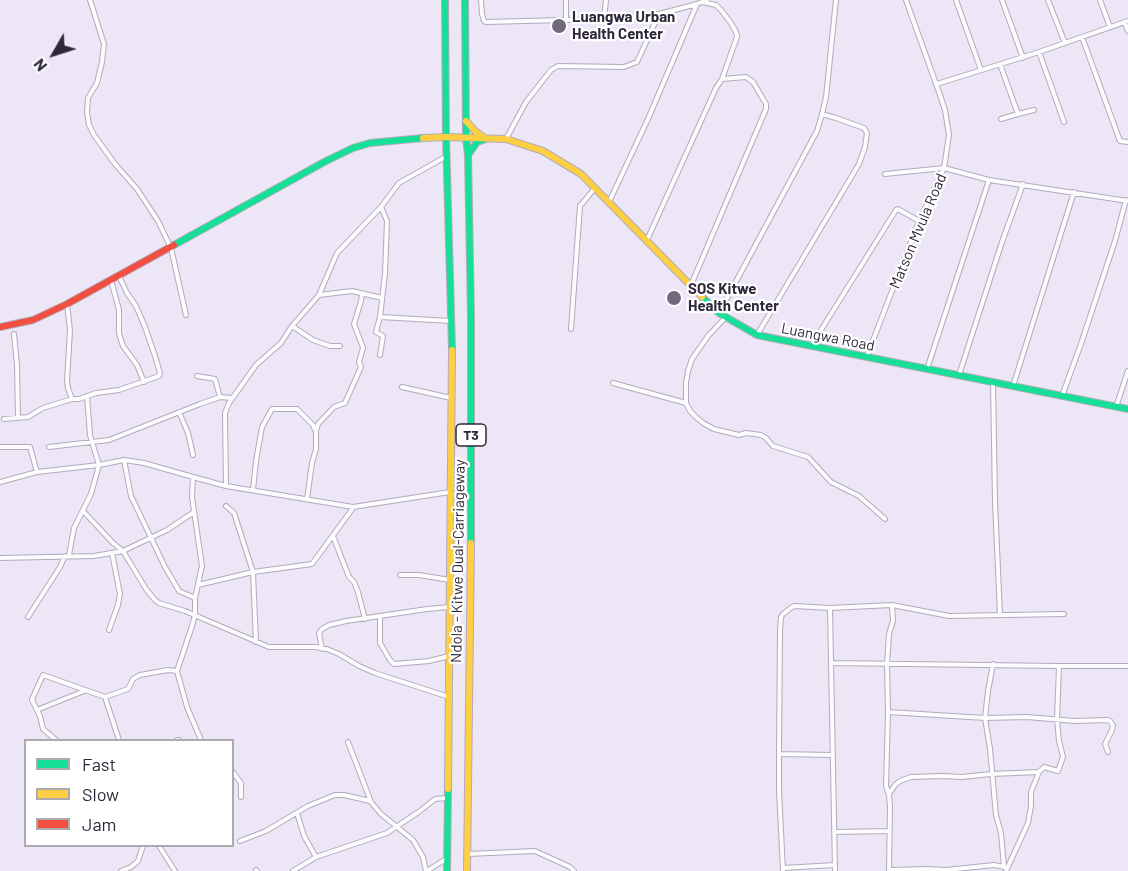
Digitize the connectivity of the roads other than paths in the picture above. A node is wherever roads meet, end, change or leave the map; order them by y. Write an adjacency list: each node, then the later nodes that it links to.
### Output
1 (90, 0): 52 (street)
2 (445, 0): 34 (main road, Ndola - Kitwe Dual-Carriageway / T3)
3 (465, 0): 32 (main road, Ndola - Kitwe Dual-Carriageway / T3)
4 (481, 0): 16 (street)
5 (566, 0): 16 (street)
6 (606, 0): 15 (street)
7 (836, 0): 29 (street)
8 (906, 0): 27 (street, Matson Mvula Road)
9 (956, 0): 25 (street)
10 (1002, 0): 23 (street)
11 (1048, 0): 21 (street)
12 (1100, 0): 18 (street)
13 (702, 2): 14 (street); 26 (street); 48 (street)
14 (659, 14): 15 (street); 37 (street)
15 (604, 19): 16 (street)
16 (566, 20)
17 (1126, 22): 18 (street); 19 (street)
18 (1110, 27): 20 (street)
19 (1128, 31)
20 (1082, 37): 21 (street); 38 (street)
21 (1065, 43): 22 (street)
22 (1039, 52): 23 (street); 33 (street)
23 (1023, 58): 24 (street)
24 (1000, 64): 25 (street); 30 (street)
25 (981, 70): 27 (street)
26 (722, 78): 51 (street); 55 (street)
27 (937, 84): 41 (street, Matson Mvula Road)
28 (1034, 110): 30 (street)
29 (822, 114): 60 (street); 69 (street)
30 (1018, 114): 31 (street)
31 (1001, 119)
32 (466, 121): 35 (main road, Ndola - Kitwe Dual-Carriageway / T3); 36 (main road)
33 (1064, 122)
34 (446, 137): 35 (main road, Luangwa Road); 40 (main road, Ndola - Kitwe Dual-Carriageway / T3); 52 (main road, Luangwa Road)
35 (466, 138): 36 (main road, Luangwa Road); 39 (main road, Ndola - Kitwe Dual-Carriageway / T3)
36 (486, 139): 37 (main road, Luangwa Road); 39 (main road)
37 (506, 139): 45 (main road, Luangwa Road)
38 (1128, 142)
39 (468, 155): 172 (main road, Ndola - Kitwe Dual-Carriageway / T3)
40 (447, 156): 49 (street); 64 (main road, Ndola - Kitwe Dual-Carriageway / T3)
41 (944, 168): 42 (street); 43 (street); 50 (street, Matson Mvula Road)
42 (885, 174)
43 (989, 180): 44 (street); 74 (street)
44 (1023, 184): 46 (street); 76 (street)
45 (595, 188): 48 (main road, Luangwa Road); 67 (street)
46 (1074, 192): 47 (street); 82 (street)
47 (1127, 201): 85 (street)
48 (609, 202): 51 (main road, Luangwa Road)
49 (381, 207): 57 (street); 58 (street)
50 (920, 221): 71 (street); 73 (street, Matson Mvula Road)
51 (647, 240): 55 (main road, Luangwa Road)
52 (171, 248): 53 (main road, Luangwa Road); 61 (street)
53 (119, 276): 54 (main road, Luangwa Road); 78 (street)
54 (111, 280): 59 (main road, Luangwa Road); 78 (street)
55 (691, 286): 60 (main road, Luangwa Road)
56 (362, 294): 57 (street); 58 (street); 95 (street)
57 (319, 295): 65 (street)
58 (382, 297): 62 (street)
59 (67, 304): 66 (main road, Luangwa Road); 88 (street)
60 (719, 313): 63 (main road, Luangwa Road)
61 (186, 315)
62 (380, 316): 64 (street); 72 (street)
63 (725, 318): 69 (main road, Luangwa Road); 89 (street)
64 (452, 321): 87 (main road, Ndola - Kitwe Dual-Carriageway / T3)
65 (292, 326): 70 (street); 86 (street)
66 (0, 327)
67 (571, 329)
68 (14, 334): 93 (street)
69 (757, 335): 71 (main road, Luangwa Road)
70 (340, 346)
71 (811, 346): 73 (main road, Luangwa Road)
72 (380, 355)
73 (866, 357): 74 (main road, Luangwa Road)
74 (927, 369): 76 (main road, Luangwa Road)
75 (1128, 371): 90 (street)
76 (959, 375): 79 (main road, Luangwa Road)
77 (197, 376): 84 (street)
78 (144, 382): 83 (street)
79 (993, 382): 82 (main road, Luangwa Road); 129 (street)
80 (613, 383): 89 (street)
81 (402, 387): 87 (street)
82 (1013, 387): 85 (main road, Luangwa Road)
83 (87, 396): 88 (street); 96 (street)
84 (220, 397): 86 (street); 92 (street)
85 (1062, 397): 90 (main road, Luangwa Road)
86 (233, 398): 105 (street)
87 (452, 398): 107 (main road, Ndola - Kitwe Dual-Carriageway / T3)
88 (72, 399): 93 (street)
89 (686, 403): 113 (street)
90 (1116, 407): 91 (main road, Luangwa Road)
91 (1128, 409)
92 (179, 412): 96 (street); 99 (street)
93 (18, 418): 94 (street)
94 (4, 419)
95 (316, 431): 106 (street); 108 (street)
96 (92, 442): 98 (street); 101 (street)
97 (0, 447): 102 (street)
98 (49, 447)
99 (194, 455)
100 (124, 460): 101 (street); 103 (street); 115 (street)
101 (99, 465): 102 (street); 111 (street)
102 (37, 472): 104 (street)
103 (193, 477): 105 (street); 112 (street)
104 (0, 482)
105 (226, 486): 106 (street)
106 (253, 490): 108 (street)
107 (451, 492): 110 (street); 122 (main road, Ndola - Kitwe Dual-Carriageway / T3)
108 (307, 499): 110 (street)
109 (226, 506): 120 (street)
110 (353, 507): 114 (street)
111 (83, 511): 116 (street); 118 (street)
112 (194, 512): 115 (street); 123 (street)
113 (885, 519)
114 (333, 536): 120 (street); 133 (street)
115 (152, 538): 116 (street); 124 (street)
116 (123, 552): 117 (street); 128 (street)
117 (112, 553): 118 (street); 134 (street)
118 (67, 556): 119 (street); 132 (street)
119 (0, 558)
120 (253, 572): 123 (street); 135 (street)
121 (400, 575): 122 (street)
122 (450, 580): 126 (main road, Ndola - Kitwe Dual-Carriageway / T3)
123 (198, 585): 124 (street)
124 (195, 598): 128 (street)
125 (892, 605): 127 (street); 129 (street); 139 (street)
126 (450, 608): 131 (street); 137 (main road, Ndola - Kitwe Dual-Carriageway / T3)
127 (830, 608): 138 (street); 156 (street)
128 (195, 615): 135 (street); 143 (street)
129 (1000, 615): 130 (street)
130 (1064, 615)
131 (380, 616): 133 (street); 137 (street)
132 (28, 617)
133 (365, 619): 136 (street)
134 (109, 630)
135 (256, 642): 136 (street)
136 (322, 648): 146 (street)
137 (450, 656): 146 (main road, Ndola - Kitwe Dual-Carriageway / T3)
138 (831, 663): 139 (street); 157 (street)
139 (887, 664): 140 (street); 148 (street)
140 (993, 664): 141 (street); 149 (street)
141 (1059, 666): 142 (street); 150 (street)
142 (1128, 666)
143 (177, 671): 145 (street); 153 (street)
144 (85, 691): 145 (street); 147 (street); 147 (street)
145 (105, 697): 152 (street)
146 (450, 697): 163 (main road, Ndola - Kitwe Dual-Carriageway / T3)
147 (37, 710): 151 (street)
148 (888, 712): 149 (street); 161 (street)
149 (985, 718): 150 (street); 160 (street)
150 (1057, 718): 155 (street); 158 (street)
151 (54, 739)
152 (118, 739)
153 (200, 739)
154 (348, 742): 164 (street)
155 (1108, 752)
156 (779, 754): 157 (street); 177 (street)
157 (833, 755): 168 (street)
158 (1039, 772): 160 (street); 176 (street)
159 (234, 774): 162 (street)
160 (991, 774): 161 (street); 176 (street)
161 (889, 795): 167 (street)
162 (241, 797)
163 (448, 798): 166 (street); 174 (main road, Ndola - Kitwe Dual-Carriageway / T3)
164 (371, 802): 165 (street); 166 (street)
165 (297, 813): 169 (street); 173 (street)
166 (396, 826): 173 (street); 182 (street)
167 (889, 831): 168 (street); 178 (street)
168 (834, 832): 175 (street)
169 (240, 841)
170 (143, 847): 179 (street)
171 (160, 847): 180 (street)
172 (467, 854): 184 (main road, Ndola - Kitwe Dual-Carriageway / T3); 185 (street)
173 (316, 857): 181 (street)
174 (447, 858): 182 (street); 183 (main road, Ndola - Kitwe Dual-Carriageway / T3)
175 (835, 865): 177 (street); 186 (street)
176 (1006, 868): 187 (street)
177 (783, 869)
178 (890, 870): 187 (street)
179 (121, 871)
180 (175, 871)
181 (293, 871)
182 (426, 871)
183 (447, 871)
184 (467, 871)
185 (573, 871)
186 (835, 871)
187 (946, 871)

